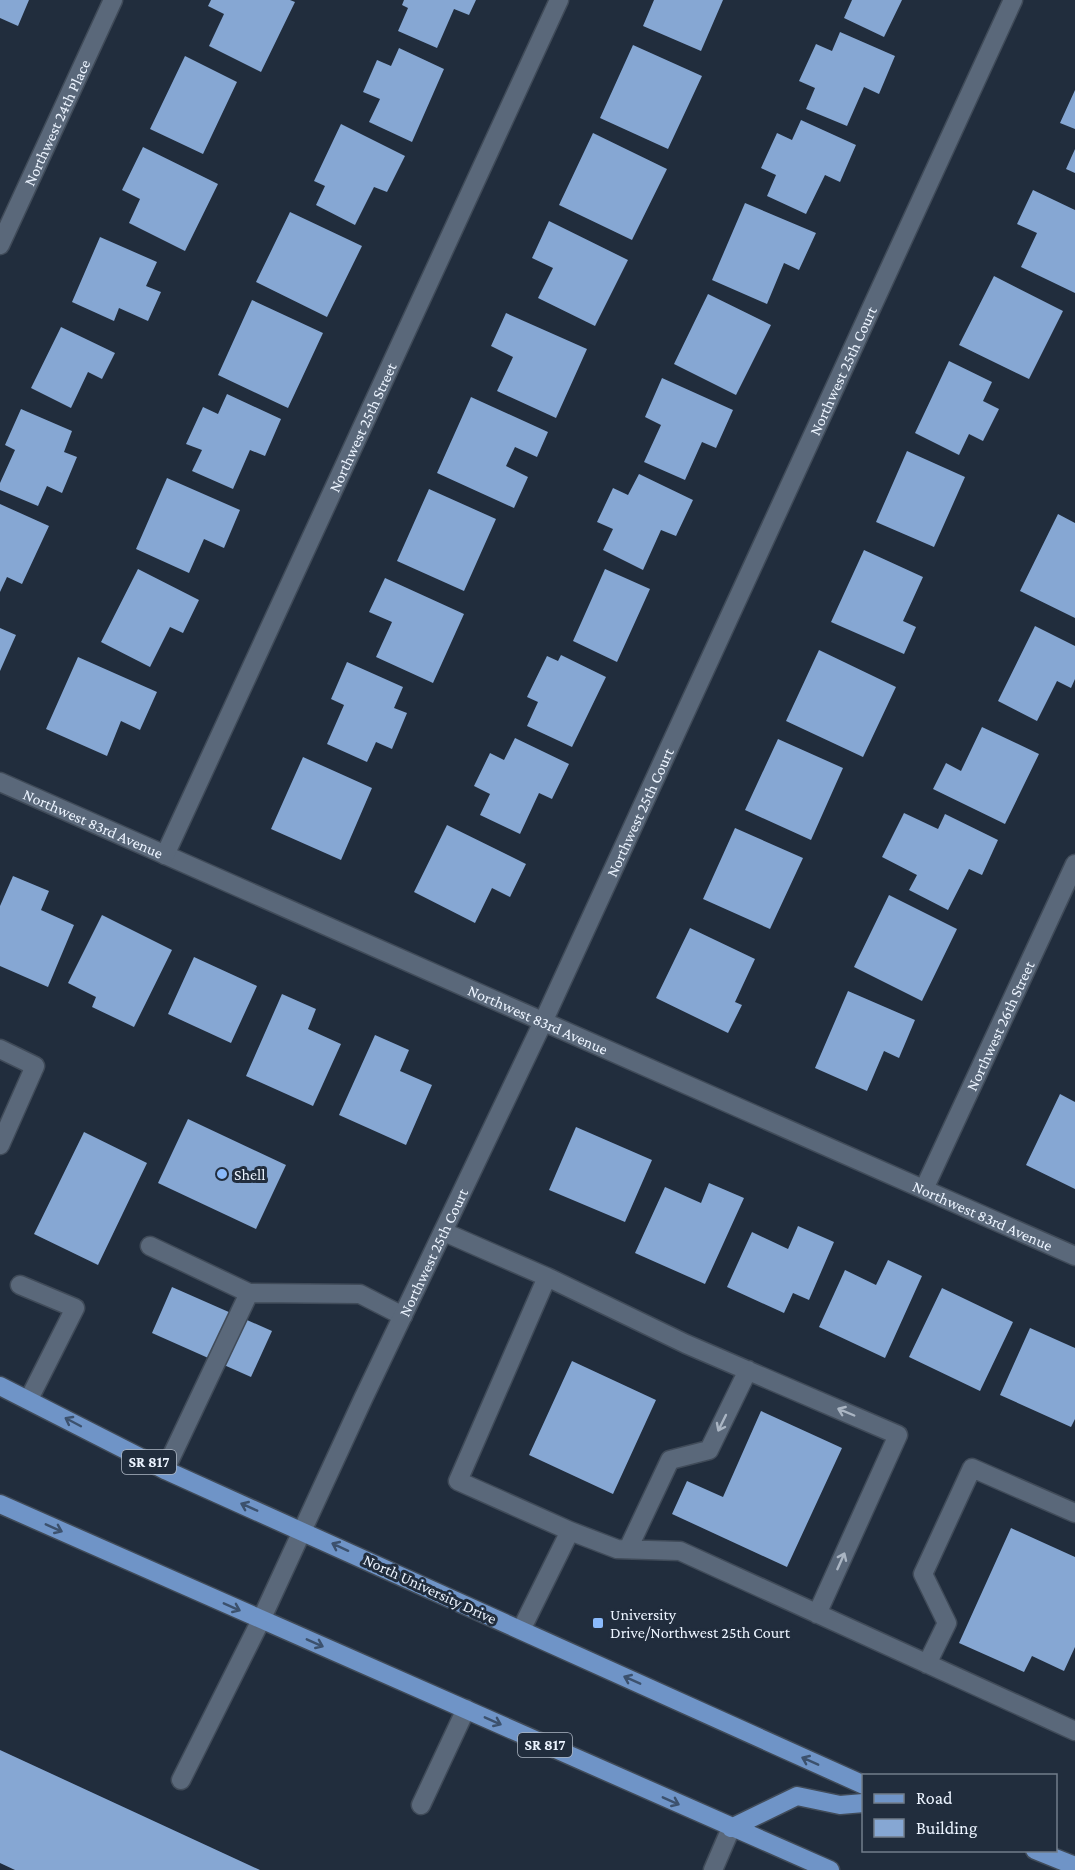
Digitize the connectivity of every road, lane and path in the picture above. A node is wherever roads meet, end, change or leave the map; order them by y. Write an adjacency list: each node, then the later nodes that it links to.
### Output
1 (113, 0): 4 (street, Northwest 24th Place)
2 (559, 0): 6 (street, Northwest 25th Street)
3 (1013, 0): 8 (street, Northwest 25th Court)
4 (0, 245)
5 (0, 782): 6 (street, Northwest 83rd Avenue)
6 (165, 855): 8 (street, Northwest 83rd Avenue)
7 (1075, 864): 11 (street, Northwest 26th Street)
8 (543, 1022): 11 (street, Northwest 83rd Avenue); 12 (street, Northwest 25th Court)
9 (0, 1049): 10 (street)
10 (0, 1145)
11 (924, 1189): 14 (street, Northwest 83rd Avenue)
12 (444, 1232): 15 (street); 18 (street, Northwest 25th Court)
13 (150, 1246): 17 (street)
14 (1075, 1256)
15 (547, 1277): 19 (street); 26 (street)
16 (20, 1285): 21 (street)
17 (249, 1293): 18 (street); 22 (street)
18 (402, 1316): 25 (street, Northwest 25th Court)
19 (748, 1370): 27 (street, one-way to 27); 28 (street, one-way to 19)
20 (0, 1386): 21 (main road, North University Drive / SR 817)
21 (30, 1399): 22 (main road, North University Drive / SR 817, one-way to 21)
22 (165, 1470): 25 (main road, North University Drive / SR 817, one-way to 22)
23 (0, 1504): 29 (main road, SR 817, one-way to 29)
24 (1075, 1513): 31 (street)
25 (302, 1530): 29 (street, Northwest 25th Court); 30 (main road, North University Drive / SR 817, one-way to 25)
26 (570, 1531): 27 (street); 30 (street)
27 (628, 1549): 28 (street)
28 (817, 1614): 31 (street)
29 (261, 1620): 32 (main road, SR 817, one-way to 32); 34 (street, Northwest 25th Court)
30 (521, 1630): 35 (main road, North University Drive / SR 817, one-way to 30)
31 (927, 1664): 33 (street)
32 (466, 1709): 37 (street); 38 (main road, SR 817, one-way to 38)
33 (1075, 1731)
34 (181, 1780)
35 (862, 1784)
36 (862, 1803): 38 (main road)
37 (421, 1805)
38 (732, 1828): 41 (street); 42 (main road, SR 817)
39 (1039, 1852): 40 (main road)
40 (1074, 1861)
41 (713, 1870)
42 (830, 1870)

